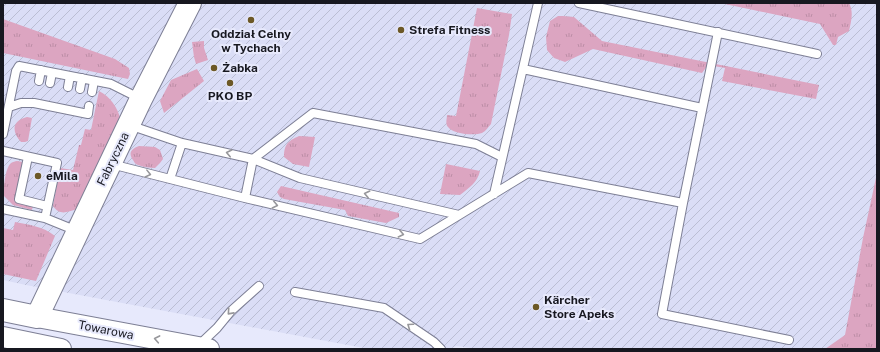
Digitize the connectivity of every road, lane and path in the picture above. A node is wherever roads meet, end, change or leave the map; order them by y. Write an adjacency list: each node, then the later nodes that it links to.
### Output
1 (190, 3): 17 (main road, Fabryczna)
2 (538, 3): 6 (lane)
3 (579, 3): 4 (lane)
4 (718, 32): 5 (lane); 20 (lane)
5 (817, 54)
6 (523, 69): 20 (lane); 26 (lane)
7 (41, 70): 8 (lane); 11 (lane); 18 (lane)
8 (52, 73): 9 (lane); 13 (lane)
9 (70, 76): 10 (lane); 14 (lane)
10 (82, 78): 12 (lane); 15 (lane)
11 (39, 81)
12 (94, 81): 16 (lane); 17 (lane)
13 (50, 83)
14 (68, 87)
15 (80, 89)
16 (92, 92)
17 (142, 100): 21 (main road, Fabryczna)
18 (9, 106): 19 (lane); 22 (lane)
19 (89, 106)
20 (702, 108): 32 (lane)
21 (129, 125): 23 (lane); 28 (main road, Fabryczna)
22 (3, 134)
23 (182, 143): 27 (lane, one-way to 23); 29 (lane)
24 (3, 152): 25 (lane)
25 (28, 157): 33 (lane); 33 (lane)
26 (502, 158): 27 (lane); 30 (lane)
27 (253, 159): 31 (lane); 35 (lane, one-way to 27)
28 (111, 164): 29 (lane, one-way to 29); 37 (main road, Fabryczna)
29 (170, 179): 31 (lane)
30 (494, 194): 32 (lane); 35 (lane)
31 (245, 198): 35 (lane, one-way to 35)
32 (683, 203): 43 (lane)
33 (48, 206): 36 (lane)
34 (3, 209): 36 (lane)
35 (459, 215)
36 (45, 218): 37 (lane)
37 (78, 231): 41 (main road, Fabryczna)
38 (258, 286): 44 (lane, one-way to 44)
39 (295, 292): 46 (lane, one-way to 39)
40 (3, 310): 41 (main road, Towarowa)
41 (37, 317): 44 (street, Towarowa, one-way to 41)
42 (3, 337): 45 (street)
43 (789, 340)
44 (203, 348)
45 (61, 349)
46 (441, 349)

